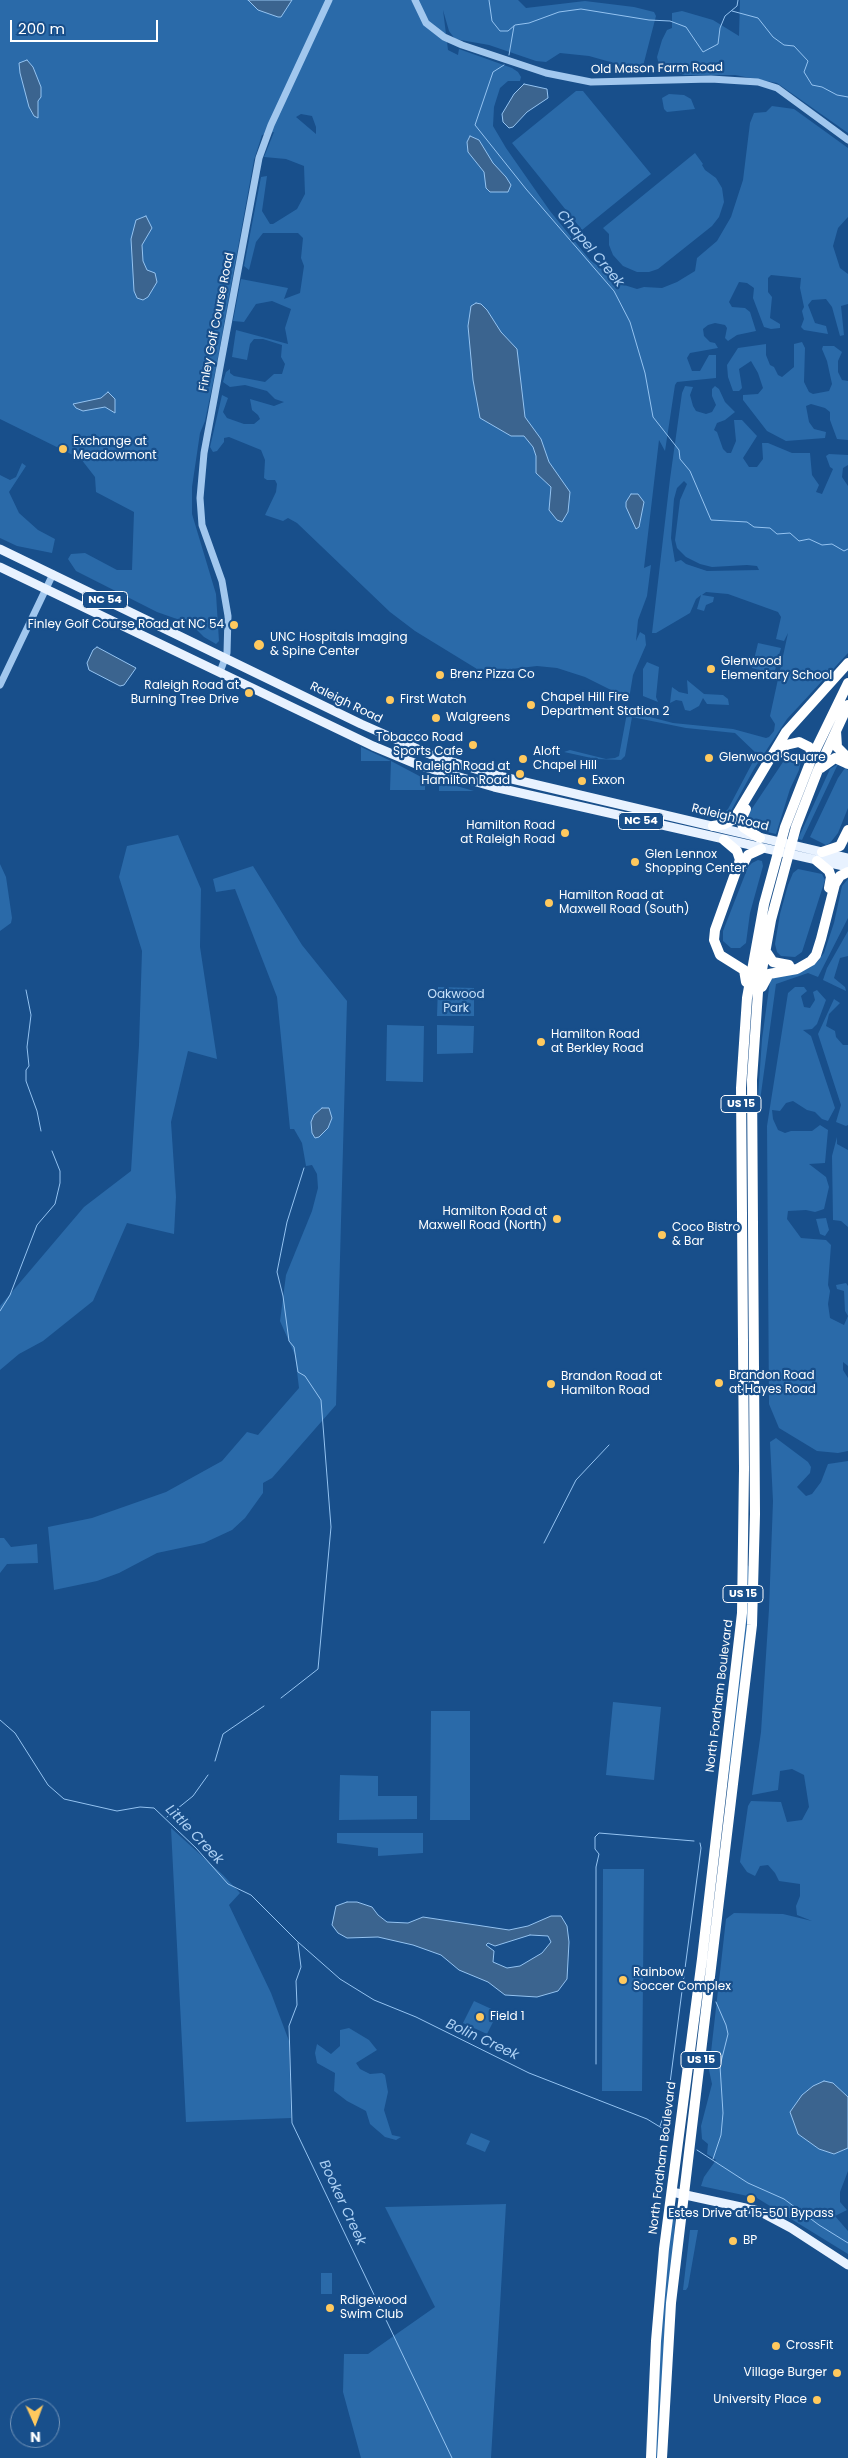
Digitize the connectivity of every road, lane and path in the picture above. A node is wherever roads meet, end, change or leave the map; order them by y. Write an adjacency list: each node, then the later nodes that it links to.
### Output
1 (329, 0): 8 (street, Finley Golf Course Road)
2 (415, 0): 3 (street, Old Mason Farm Road)
3 (848, 140)
4 (0, 549): 6 (main road, Raleigh Road / NC 54)
5 (0, 567): 7 (main road, Raleigh Road / NC 54)
6 (54, 574): 7 (street); 8 (main road, Raleigh Road / NC 54)
7 (46, 589): 10 (main road, Raleigh Road / NC 54); 12 (street)
8 (226, 659): 10 (street); 15 (main road, Raleigh Road / NC 54)
9 (848, 663): 21 (highway)
10 (220, 672): 14 (main road, Raleigh Road / NC 54)
11 (848, 683): 17 (highway, US 15)
12 (0, 685)
13 (848, 705): 16 (highway, US 15)
14 (324, 723): 15 (main road); 23 (main road, Raleigh Road / NC 54)
15 (361, 724): 21 (main road, Raleigh Road / NC 54)
16 (836, 730): 18 (highway); 20 (highway, US 15)
17 (813, 755): 24 (highway); 31 (highway, North Fordham Boulevard / US 15)
18 (848, 758)
19 (848, 764): 20 (highway)
20 (818, 770): 32 (highway, North Fordham Boulevard / US 15)
21 (713, 826): 24 (main road, Raleigh Road)
22 (848, 830): 27 (highway)
23 (711, 837): 24 (main road); 25 (main road, Raleigh Road / NC 54)
24 (760, 838): 27 (main road, Raleigh Road)
25 (724, 840): 26 (main road, Raleigh Road / NC 54); 34 (highway)
26 (761, 849): 27 (main road, Raleigh Road / NC 54); 31 (highway)
27 (819, 856): 28 (main road, Raleigh Road); 29 (main road, Raleigh Road); 32 (highway)
28 (848, 858)
29 (848, 868)
30 (848, 872): 33 (highway)
31 (755, 944): 34 (highway, North Fordham Boulevard / US 15)
32 (765, 950): 33 (highway, North Fordham Boulevard / US 15)
33 (758, 992): 36 (highway, North Fordham Boulevard / US 15)
34 (747, 998): 35 (highway, North Fordham Boulevard / US 15)
35 (741, 1210): 36 (highway); 37 (highway, North Fordham Boulevard / US 15)
36 (752, 1267): 38 (highway, North Fordham Boulevard / US 15)
37 (742, 1376): 38 (highway); 39 (highway, North Fordham Boulevard / US 15)
38 (754, 1424): 40 (highway, North Fordham Boulevard / US 15)
39 (744, 1538): 40 (highway); 41 (highway, North Fordham Boulevard / US 15)
40 (754, 1562): 42 (highway, North Fordham Boulevard / US 15)
41 (672, 2192): 42 (main road); 44 (highway, North Fordham Boulevard / US 15)
42 (684, 2195): 43 (main road); 45 (highway, North Fordham Boulevard / US 15)
43 (848, 2265)
44 (651, 2458)
45 (662, 2458)

